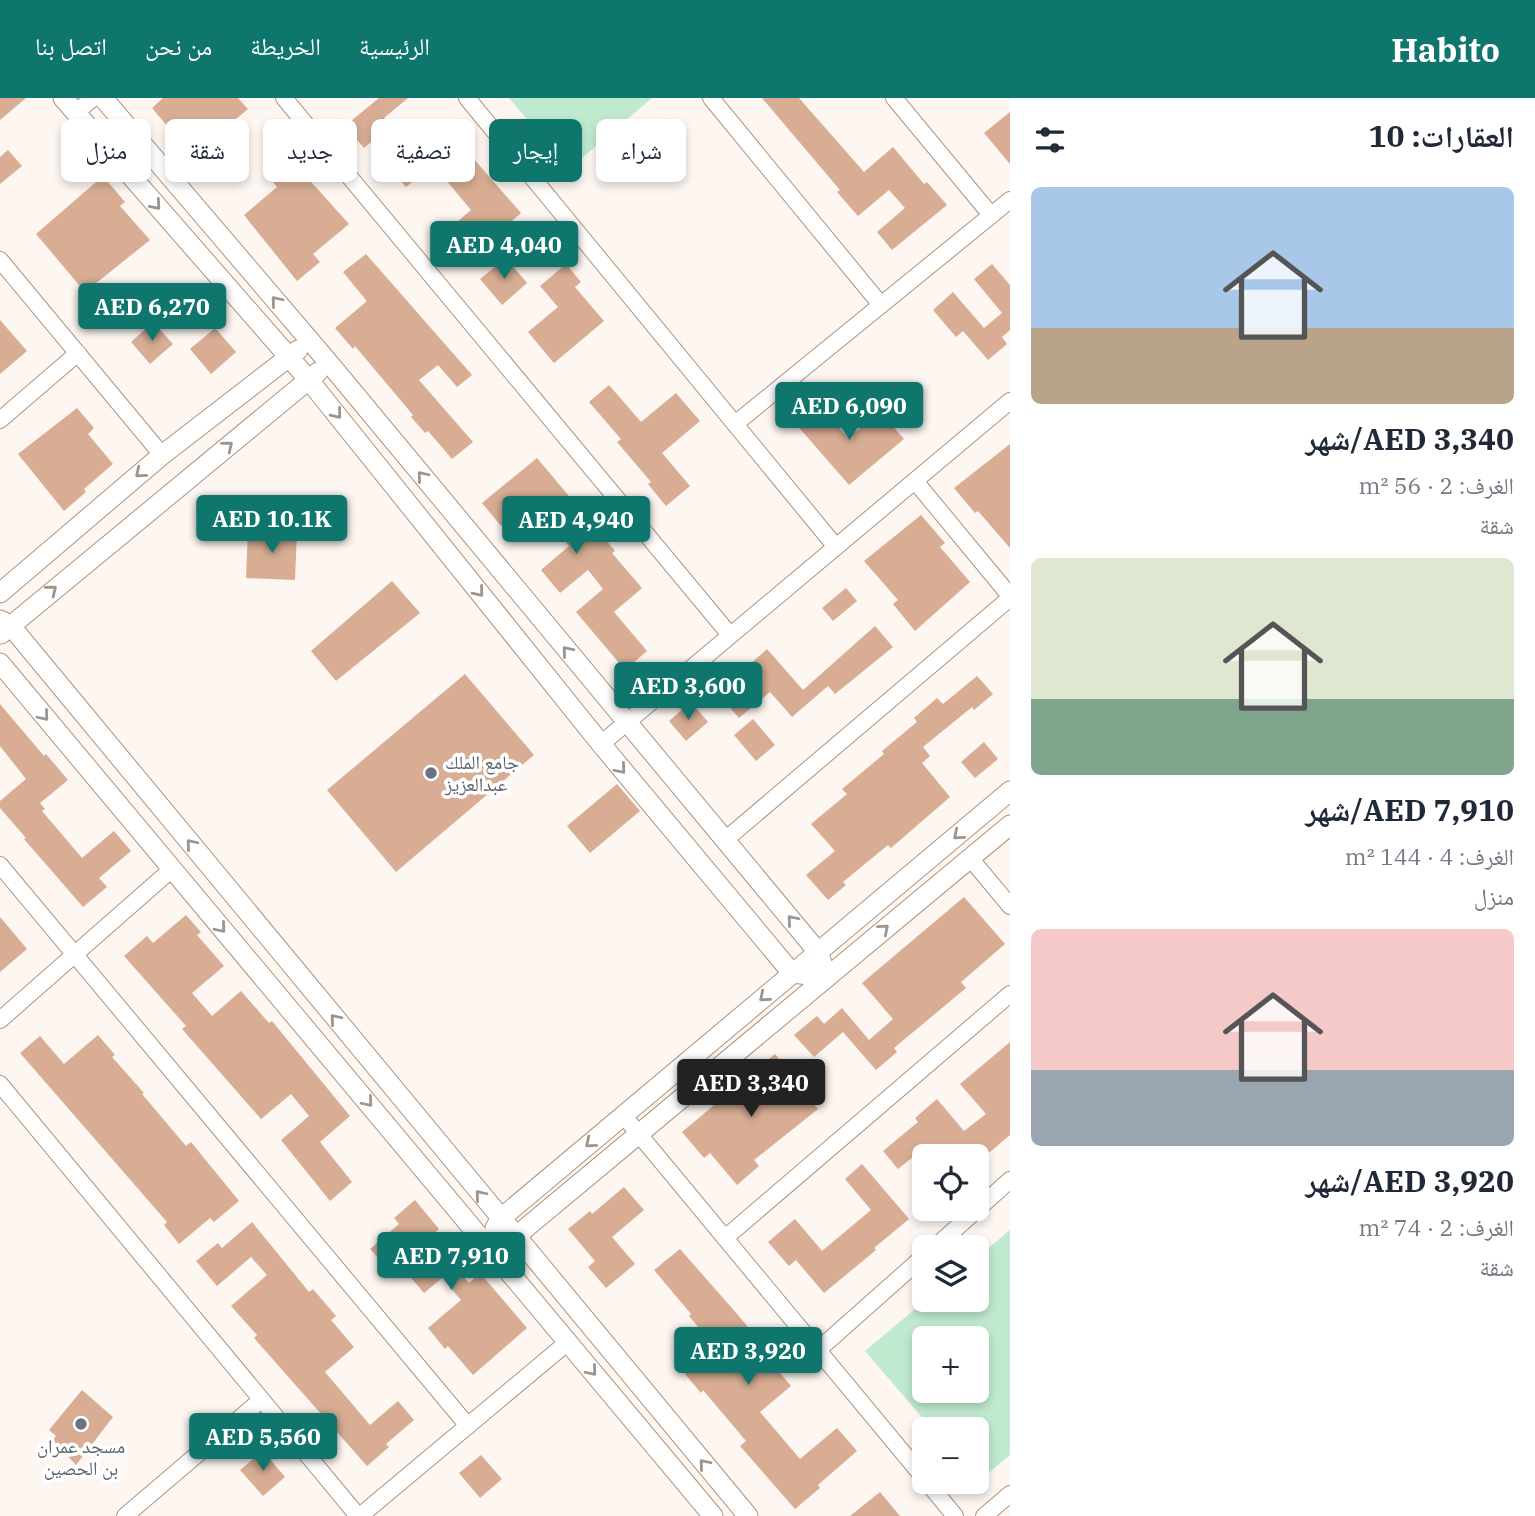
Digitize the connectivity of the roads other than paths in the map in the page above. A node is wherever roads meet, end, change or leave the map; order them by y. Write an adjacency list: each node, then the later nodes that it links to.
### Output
1 (93, 98): 7 (street)
2 (103, 98): 12 (street, one-way to 2)
3 (284, 98): 26 (street)
4 (467, 98): 19 (street)
5 (711, 98): 11 (street)
6 (894, 98): 9 (street)
7 (69, 105): 14 (street, one-way to 14)
8 (1010, 200): 9 (street)
9 (991, 215): 11 (street)
10 (0, 260): 13 (street)
11 (881, 305): 19 (street)
12 (310, 340): 14 (street); 15 (street)
13 (78, 353): 18 (street); 20 (street)
14 (290, 357): 16 (street); 20 (street)
15 (329, 363): 16 (street); 28 (street, one-way to 15)
16 (309, 379): 25 (street, one-way to 16); 29 (street, one-way to 29)
17 (1010, 401): 21 (street)
18 (0, 420)
19 (735, 424): 22 (street)
20 (162, 454): 23 (street, one-way to 23)
21 (915, 481): 22 (street); 24 (street)
22 (836, 547): 26 (street)
23 (0, 593)
24 (1010, 597): 32 (street)
25 (3, 626): 47 (street, one-way to 25)
26 (730, 635): 28 (street)
27 (0, 663): 35 (street, one-way to 35)
28 (626, 722): 29 (street); 32 (street)
29 (601, 744): 39 (street, one-way to 39)
30 (1010, 791): 37 (street, one-way to 37)
31 (1010, 825): 33 (street)
32 (725, 840): 37 (street, one-way to 32)
33 (970, 858): 36 (street); 40 (street, one-way to 33)
34 (0, 865): 38 (street)
35 (172, 869): 38 (street); 51 (street, one-way to 51)
36 (1010, 906)
37 (818, 952): 39 (street); 40 (street)
38 (75, 955): 42 (street); 56 (street)
39 (792, 973): 40 (street); 44 (street, one-way to 44)
40 (827, 977): 45 (street)
41 (1010, 994): 50 (street)
42 (0, 1020)
43 (0, 1084): 55 (street)
44 (623, 1115): 45 (street); 47 (street, one-way to 47)
45 (638, 1134): 49 (street); 50 (street)
46 (1007, 1189): 48 (street)
47 (500, 1219): 49 (street); 51 (street)
48 (950, 1235)
49 (515, 1237): 51 (street); 63 (street, one-way to 49)
50 (725, 1238): 54 (street)
51 (487, 1244): 53 (street)
52 (912, 1267): 54 (street)
53 (568, 1342): 56 (street); 62 (street, one-way to 62)
54 (818, 1350): 57 (street)
55 (261, 1400): 60 (street); 61 (street)
56 (468, 1426): 61 (street)
57 (912, 1464)
58 (938, 1494): 64 (street)
59 (1010, 1494): 65 (street)
60 (125, 1516)
61 (359, 1516)
62 (713, 1516)
63 (748, 1516)
64 (956, 1516)
65 (984, 1516)

